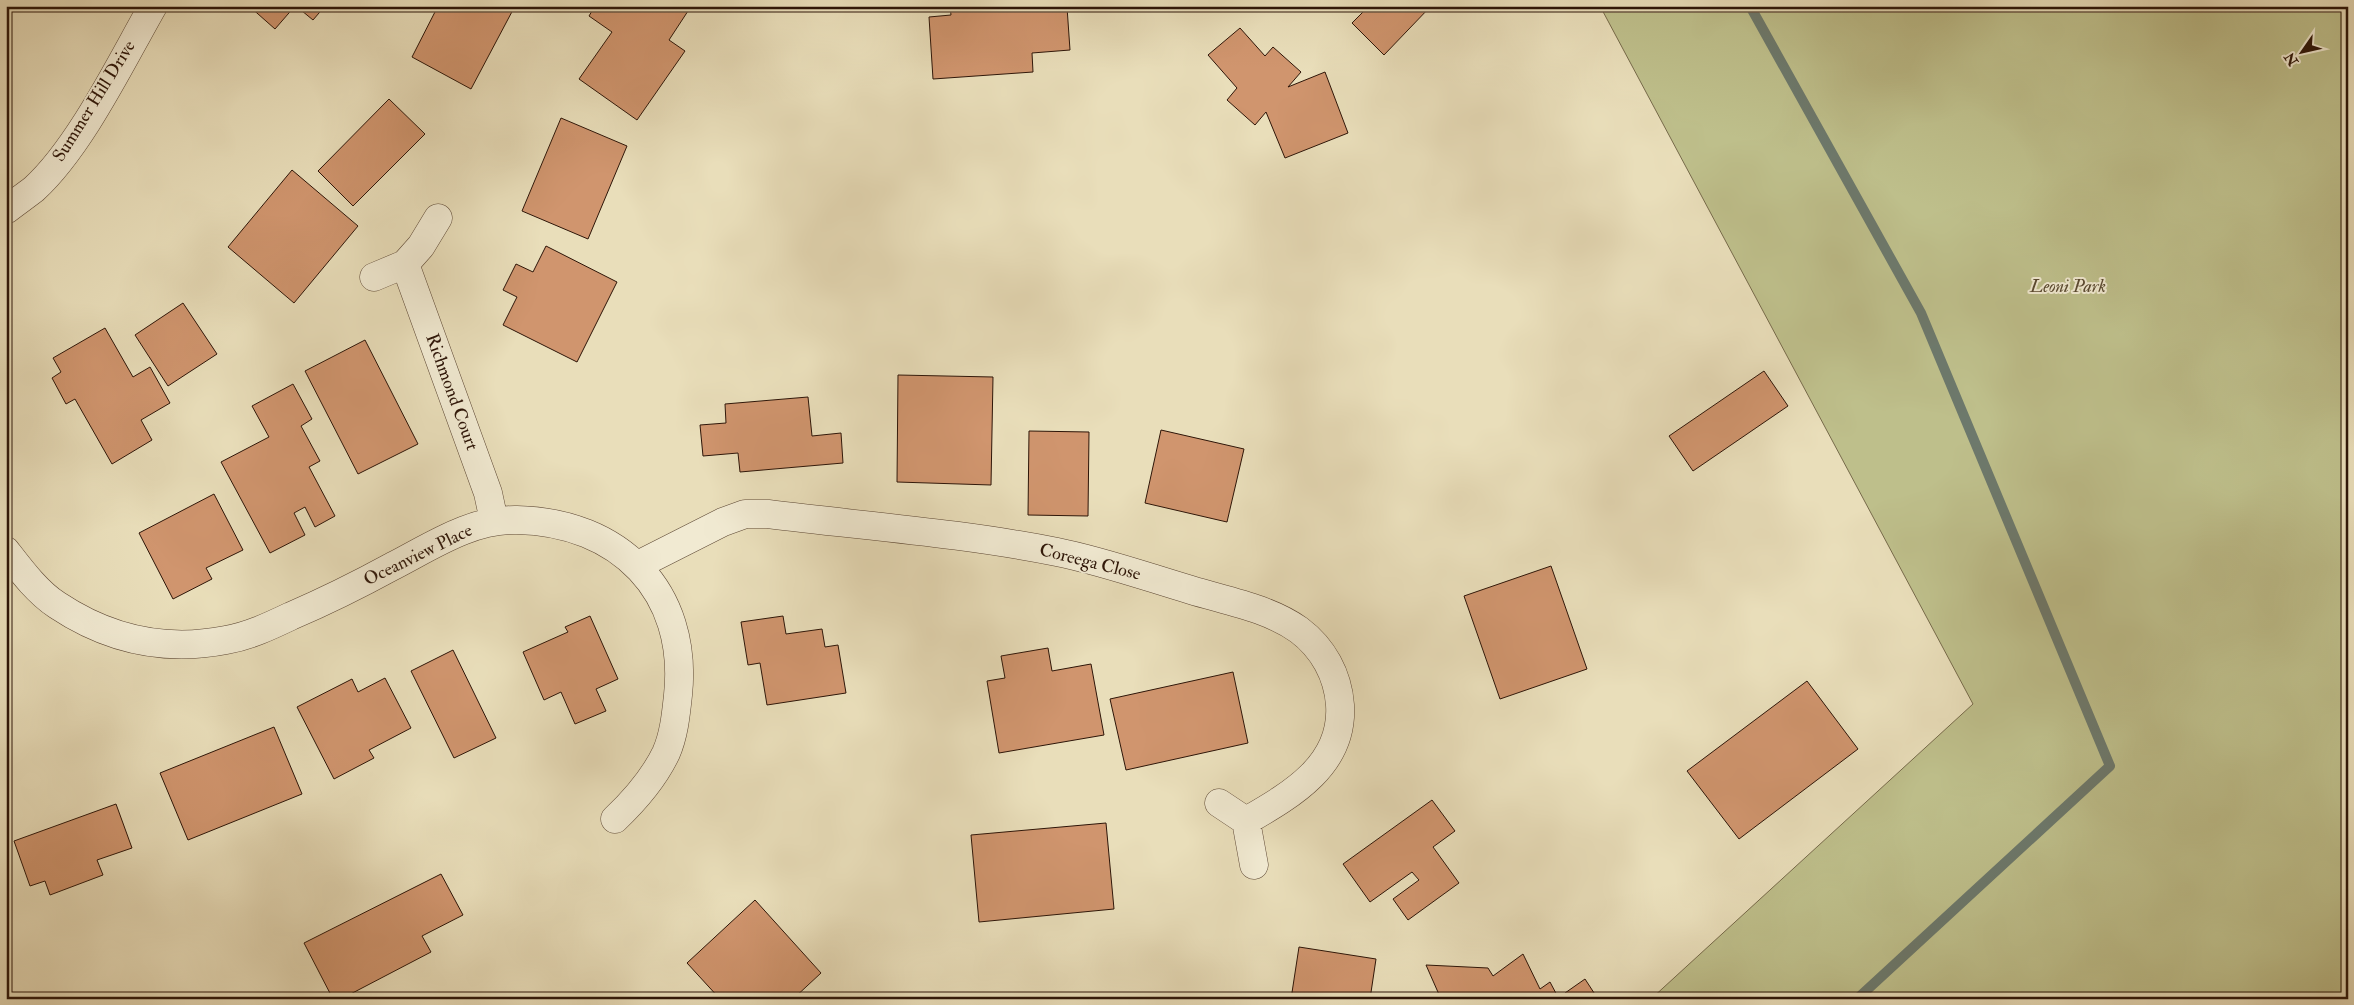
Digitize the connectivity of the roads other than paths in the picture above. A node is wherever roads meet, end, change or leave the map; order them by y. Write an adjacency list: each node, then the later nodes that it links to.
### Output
1 (153, 6): 2 (street, Summer Hill Drive)
2 (6, 210)
3 (438, 218): 4 (street)
4 (405, 264): 5 (street); 6 (street, Richmond Court)
5 (374, 277)
6 (494, 521): 7 (street, Oceanview Place); 8 (street, Oceanview Place)
7 (6, 551)
8 (638, 566): 10 (street, Oceanview Place); 11 (street, Coreega Close)
9 (1219, 803): 11 (street)
10 (615, 819)
11 (1246, 821): 12 (street)
12 (1254, 865)

